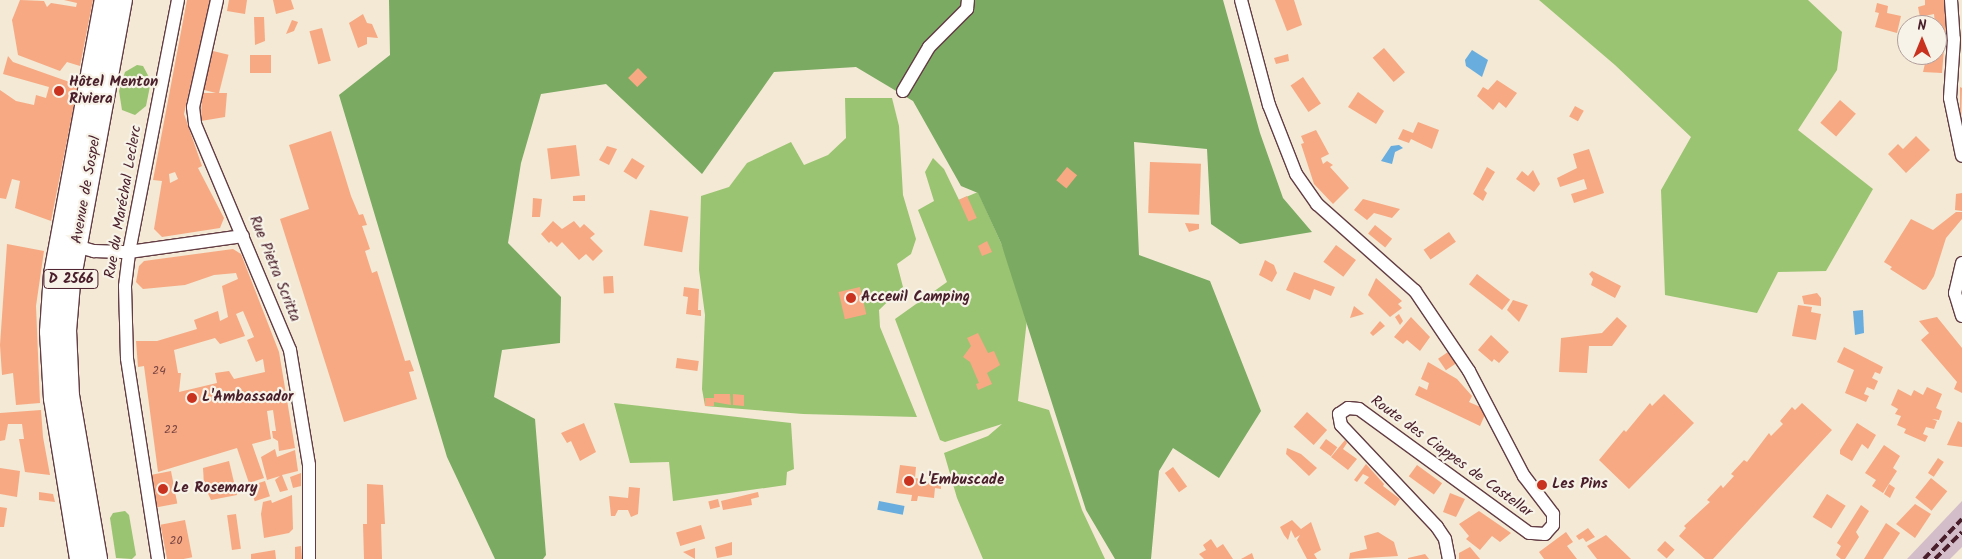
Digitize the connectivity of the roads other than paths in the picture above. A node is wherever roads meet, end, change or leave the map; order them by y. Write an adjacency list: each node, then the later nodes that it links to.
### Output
1 (105, 0): 11 (main road, Avenue de Sospel / D 2566)
2 (122, 0): 11 (main road, Avenue de Sospel / D 2566)
3 (178, 0): 12 (street, Rue du Maréchal Leclerc)
4 (217, 0): 10 (street, Rue Pietra Scritta)
5 (968, 0): 8 (street)
6 (1241, 0): 19 (street, Route des Ciappes de Castellar)
7 (1951, 0): 9 (street)
8 (903, 91)
9 (1962, 156)
10 (243, 236): 12 (street); 18 (street, Rue Pietra Scritta)
11 (68, 245): 12 (street); 15 (main road, Avenue de Sospel / D 2566); 16 (main road, Avenue de Sospel / D 2566)
12 (129, 252): 17 (street, Rue du Maréchal Leclerc)
13 (1962, 263): 14 (street)
14 (1962, 316)
15 (80, 559)
16 (97, 559)
17 (158, 559)
18 (309, 559)
19 (1450, 559)

